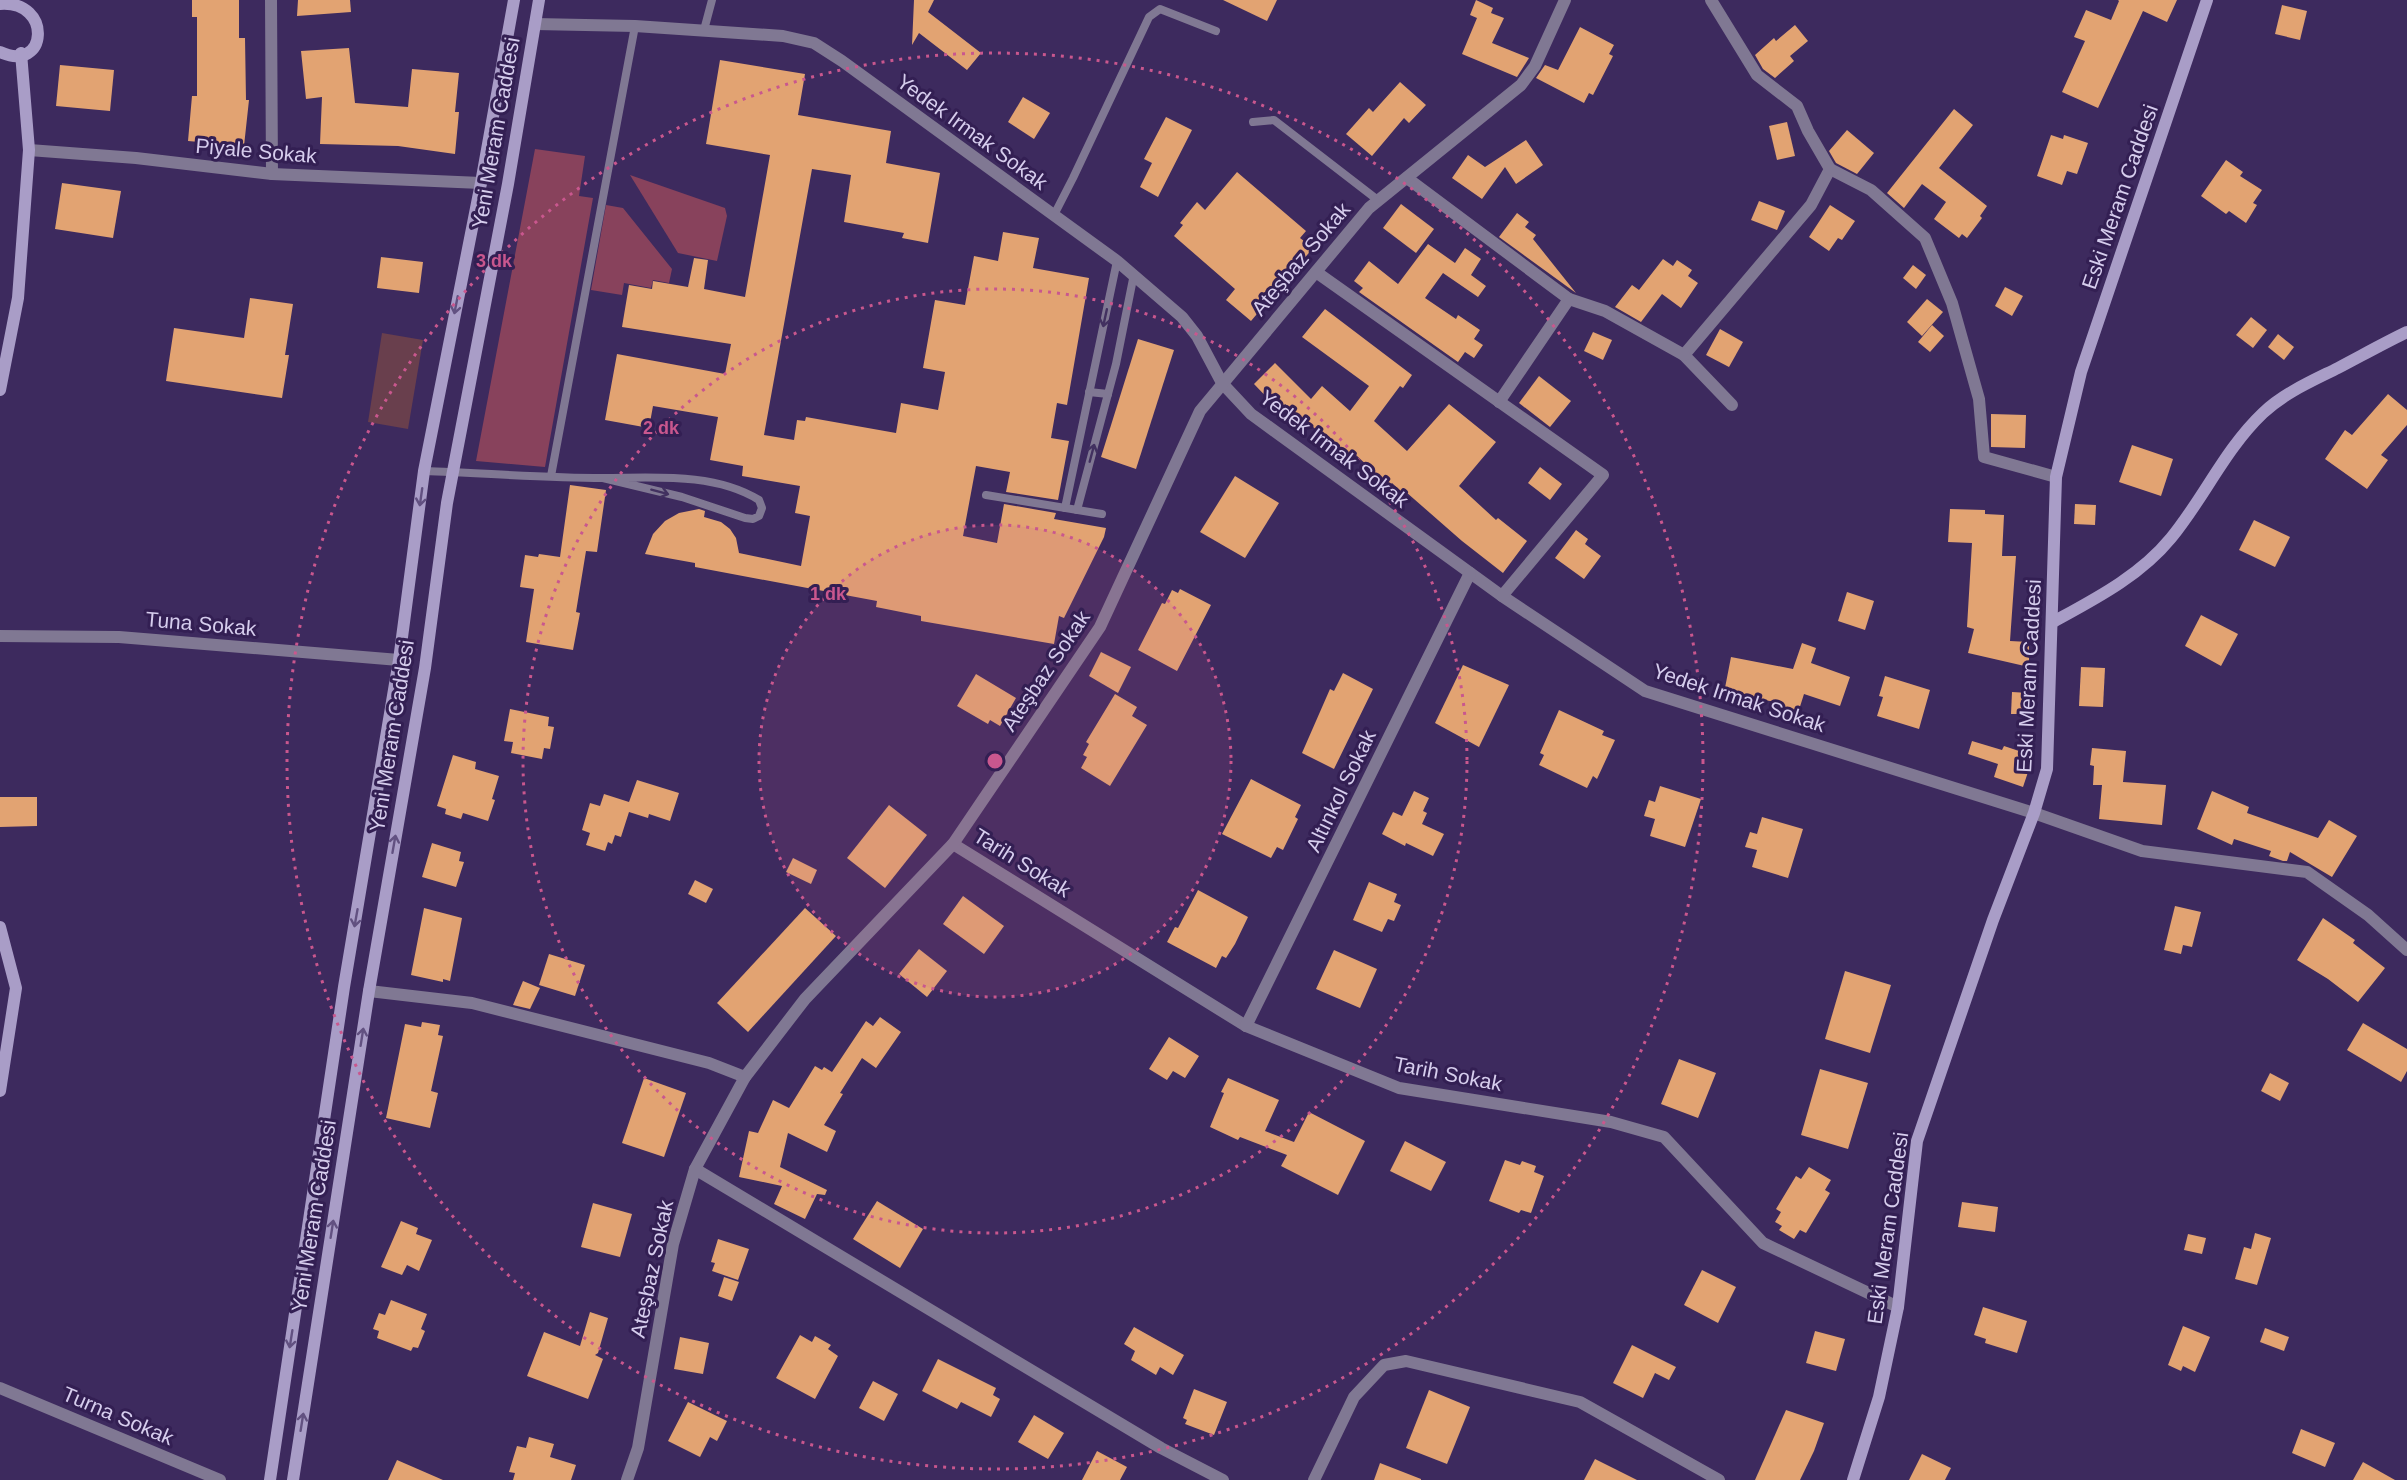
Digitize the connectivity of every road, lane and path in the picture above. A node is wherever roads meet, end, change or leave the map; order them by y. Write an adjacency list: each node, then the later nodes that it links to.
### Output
1 (37, 0): 11 (main road)
2 (271, 0): 21 (street)
3 (514, 0): 23 (main road, Yeni Meram Caddesi)
4 (539, 0): 12 (main road, Yeni Meram Caddesi)
5 (711, 0): 14 (lane)
6 (1565, 0): 22 (street, Ateşbaz Sokak)
7 (1711, 0): 20 (street)
8 (2212, 0): 10 (main road, Eski Meram Caddesi)
9 (5, 2): 11 (main road)
10 (2205, 6): 41 (main road, Eski Meram Caddesi)
11 (37, 16): 17 (main road)
12 (535, 24): 13 (street, Yedek Irmak Sokak); 39 (main road, Yeni Meram Caddesi)
13 (635, 26): 14 (street, Yedek Irmak Sokak); 40 (lane)
14 (704, 30): 25 (street, Yedek Irmak Sokak)
15 (1216, 31): 25 (lane)
16 (0, 52): 17 (main road)
17 (21, 53): 19 (main road)
18 (1253, 122): 24 (lane)
19 (29, 150): 21 (street, Piyale Sokak); 33 (main road)
20 (1830, 169): 31 (street); 41 (street)
21 (272, 174): 23 (street, Piyale Sokak)
22 (1407, 178): 24 (street, Ateşbaz Sokak); 29 (street)
23 (481, 183): 38 (main road, Yeni Meram Caddesi, one-way to 38)
24 (1379, 201): 27 (street, Ateşbaz Sokak)
25 (1054, 215): 26 (street, Yedek Irmak Sokak)
26 (1117, 261): 28 (street, Yedek Irmak Sokak); 34 (lane, one-way to 34)
27 (1316, 272): 32 (street, Ateşbaz Sokak); 36 (street)
28 (1134, 274): 32 (street, Yedek Irmak Sokak); 35 (lane)
29 (1569, 299): 31 (street); 36 (street)
30 (2407, 332): 49 (main road)
31 (1684, 355): 37 (street)
32 (1222, 383): 47 (street, Yedek Irmak Sokak); 53 (street, Ateşbaz Sokak)
33 (0, 390)
34 (1089, 392): 35 (lane); 44 (lane)
35 (1108, 394): 45 (lane, one-way to 35)
36 (1498, 402): 48 (street)
37 (1732, 405)
38 (424, 471): 39 (lane); 51 (main road, Yeni Meram Caddesi, one-way to 51)
39 (454, 472): 40 (lane); 56 (main road, Yeni Meram Caddesi, one-way to 39)
40 (550, 476): 42 (lane)
41 (2056, 477): 49 (main road, Eski Meram Caddesi)
42 (603, 478): 42 (lane, one-way to 42)
43 (986, 495): 44 (lane)
44 (1065, 508): 45 (lane)
45 (1077, 510): 46 (lane)
46 (1102, 514)
47 (1470, 573): 48 (street, Yedek Irmak Sokak); 57 (street, Altınkol Sokak)
48 (1502, 596): 52 (street, Yedek Irmak Sokak)
49 (2053, 622): 52 (main road, Eski Meram Caddesi)
50 (0, 636): 51 (street, Tuna Sokak)
51 (399, 660): 64 (main road, Yeni Meram Caddesi, one-way to 64)
52 (2034, 813): 55 (street, Yedek Irmak Sokak); 61 (main road, Eski Meram Caddesi)
53 (953, 844): 57 (street, Tarih Sokak); 58 (street, Ateşbaz Sokak)
54 (0, 927): 59 (main road)
55 (2407, 950)
56 (369, 991): 58 (street); 65 (main road, Yeni Meram Caddesi, one-way to 56)
57 (1246, 1026): 61 (street, Tarih Sokak)
58 (745, 1077): 60 (street, Ateşbaz Sokak)
59 (0, 1091)
60 (696, 1169): 66 (street, Ateşbaz Sokak); 67 (street)
61 (1898, 1307): 70 (main road, Eski Meram Caddesi)
62 (0, 1388): 63 (street, Turna Sokak)
63 (220, 1480)
64 (270, 1480)
65 (293, 1480)
66 (627, 1480)
67 (1223, 1480)
68 (1314, 1480): 69 (street)
69 (1719, 1480)
70 (1853, 1480)

